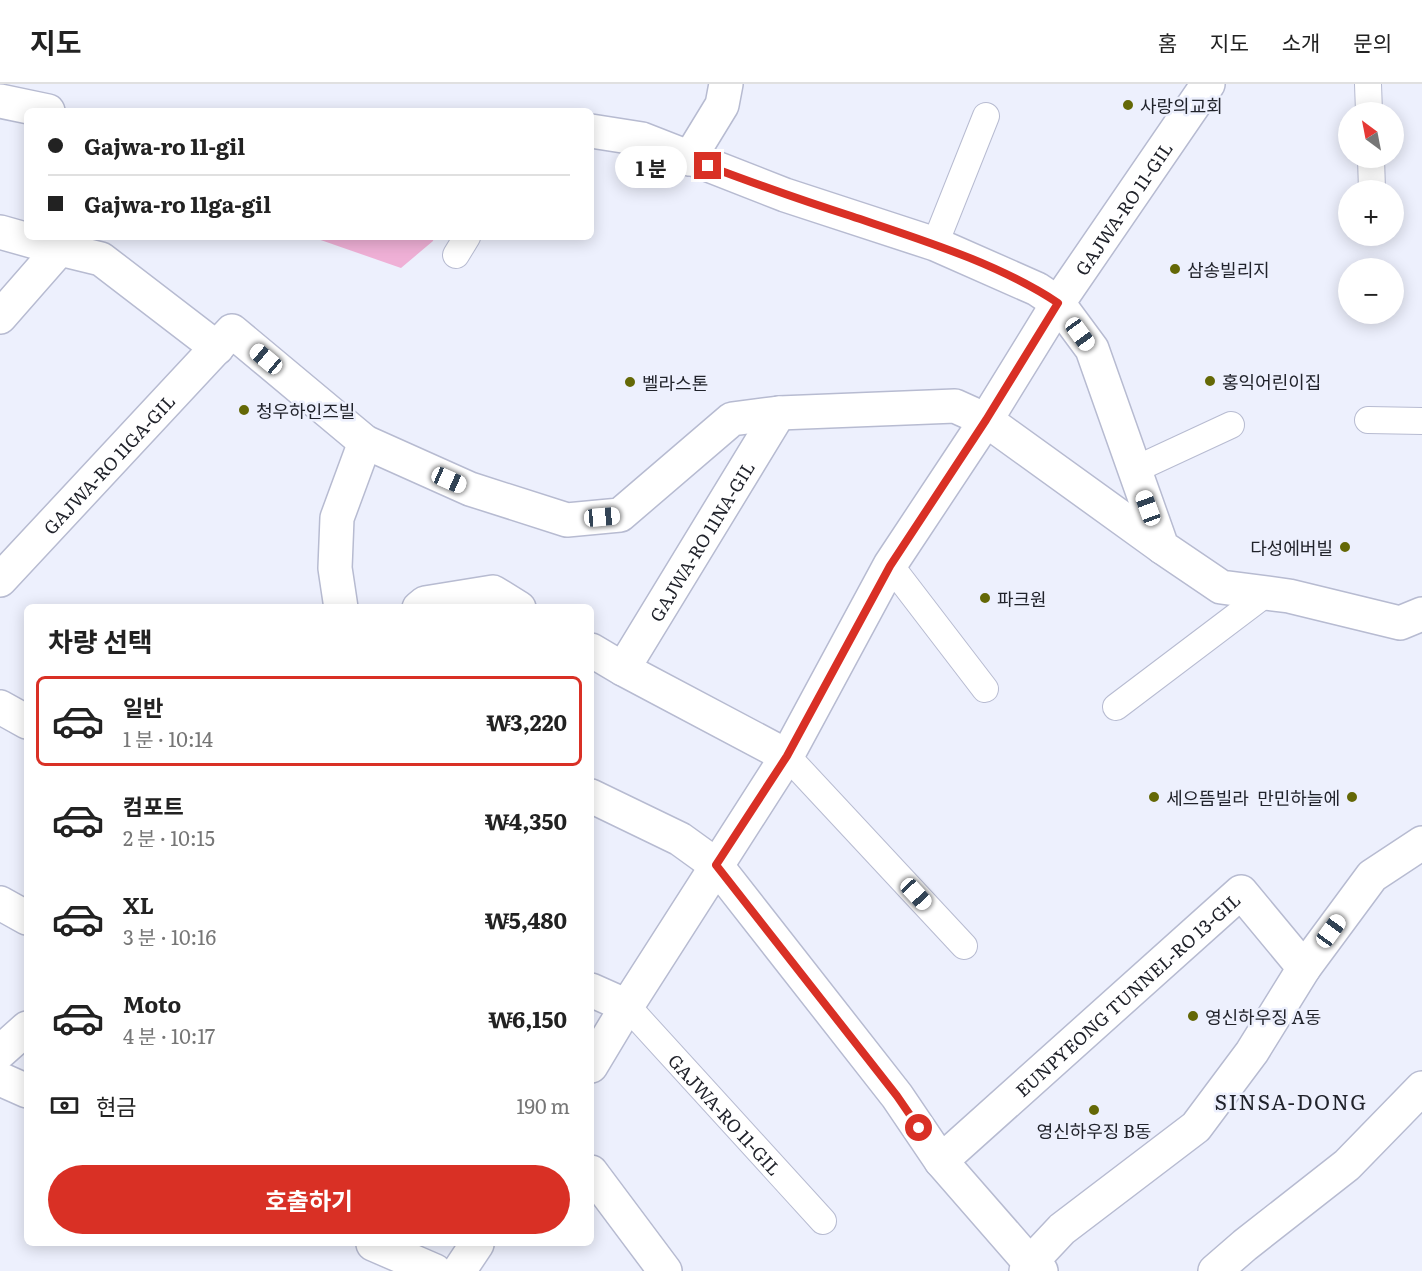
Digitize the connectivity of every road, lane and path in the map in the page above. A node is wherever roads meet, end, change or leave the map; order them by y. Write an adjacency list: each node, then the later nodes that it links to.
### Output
1 (726, 84): 9 (street)
2 (1208, 84): 15 (street, GAJWA-RO 11-GIL)
3 (1368, 84): 5 (lane)
4 (0, 100): 6 (street)
5 (1369, 102)
6 (35, 108)
7 (986, 116): 14 (lane)
8 (594, 131): 9 (street)
9 (689, 159): 14 (street)
10 (0, 232): 11 (street)
11 (24, 236)
12 (47, 240): 13 (street)
13 (65, 243): 16 (street); 17 (street)
14 (934, 244): 15 (street)
15 (1058, 303): 19 (street, GAJWA-RO 11-GIL); 24 (street)
16 (0, 317)
17 (225, 340): 23 (street); 27 (street, GAJWA-RO 11GA-GIL)
18 (779, 413): 19 (street); 23 (street); 34 (street, GAJWA-RO 11NA-GIL)
19 (986, 420): 25 (street); 26 (street, GAJWA-RO 11-GIL)
20 (1368, 420): 21 (lane)
21 (1422, 421)
22 (1231, 426): 24 (lane)
23 (365, 442): 29 (street)
24 (1134, 470): 25 (street)
25 (1162, 547): 28 (street)
26 (890, 566): 35 (lane); 39 (street, GAJWA-RO 11-GIL)
27 (0, 580)
28 (1268, 592): 32 (street); 37 (lane)
29 (340, 604)
30 (424, 604): 31 (street)
31 (512, 604)
32 (1422, 614)
33 (594, 652): 34 (street)
34 (623, 669): 39 (street)
35 (985, 690)
36 (0, 707): 38 (street)
37 (1116, 707)
38 (24, 720)
39 (787, 756): 42 (street, GAJWA-RO 11-GIL); 45 (lane)
40 (594, 797): 42 (street)
41 (1422, 843): 46 (street)
42 (716, 865): 48 (street, GAJWA-RO 11-GIL); 55 (street)
43 (0, 903): 44 (street)
44 (24, 916)
45 (964, 946)
46 (1304, 968): 55 (street, EUNPYEONG TUNNEL-RO 13-GIL); 60 (street)
47 (594, 991): 48 (street, GAJWA-RO 11-GIL)
48 (627, 1006): 51 (street, GAJWA-RO 11-GIL); 57 (lane, GAJWA-RO 11-GIL)
49 (24, 1031): 50 (street)
50 (0, 1052)
51 (594, 1061)
52 (0, 1079): 54 (street)
53 (1422, 1088): 64 (street)
54 (24, 1090)
55 (941, 1161): 60 (street)
56 (594, 1176): 63 (street)
57 (823, 1221)
58 (378, 1246): 61 (street)
59 (476, 1246): 62 (street)
60 (1032, 1268)
61 (435, 1271)
62 (459, 1271)
63 (665, 1271)
64 (1215, 1271)

